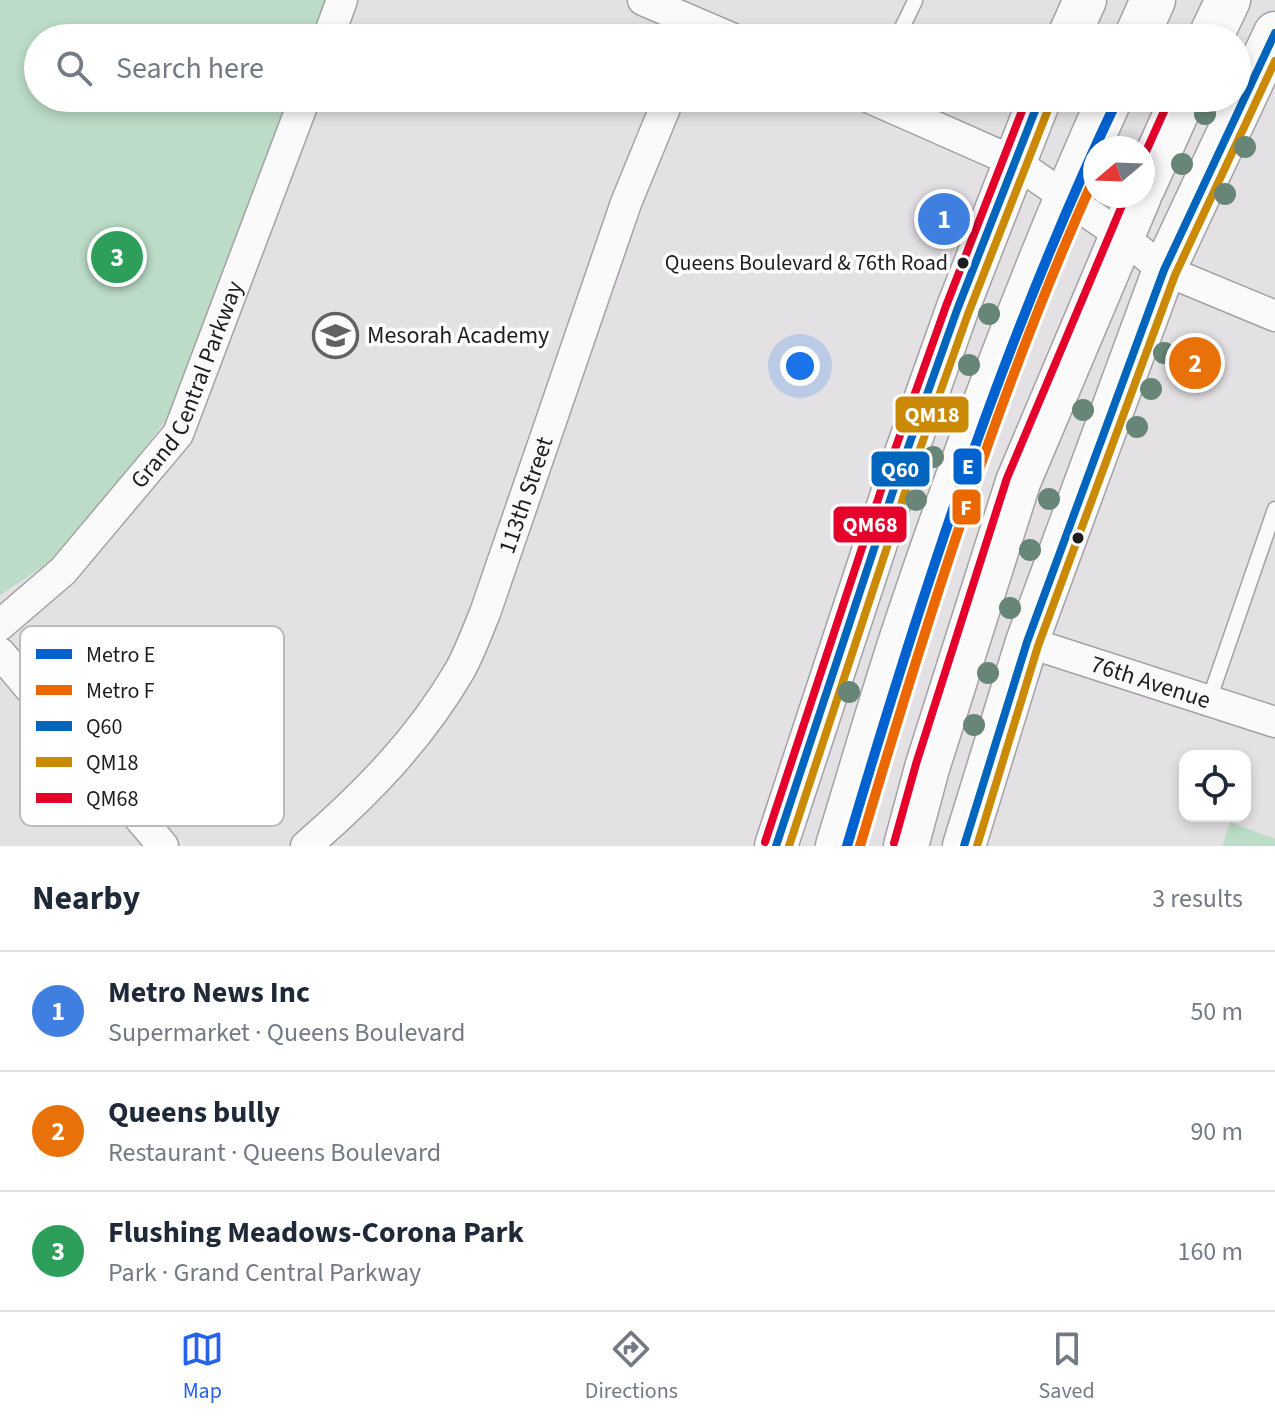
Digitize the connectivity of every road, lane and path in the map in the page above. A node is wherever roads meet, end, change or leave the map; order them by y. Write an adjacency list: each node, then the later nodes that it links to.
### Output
1 (342, 0): 7 (street)
2 (643, 0): 6 (street)
3 (1085, 0): 9 (street)
4 (1153, 0): 10 (main road)
5 (915, 1): 8 (lane)
6 (699, 20)
7 (333, 24)
8 (904, 24)
9 (1074, 24)
10 (1142, 24)
11 (1275, 33): 12 (street)
12 (1251, 84)
13 (300, 112): 28 (street, Grand Central Parkway)
14 (663, 112): 37 (street, 113th Street)
15 (902, 112): 21 (street)
16 (1035, 112): 21 (street)
17 (1104, 112): 22 (main road)
18 (1177, 112): 20 (main road)
19 (1238, 112): 25 (street)
20 (1155, 160)
21 (1015, 162): 22 (street); 38 (street)
22 (1066, 199): 24 (street); 39 (main road)
23 (1133, 208): 24 (main road)
24 (1120, 235): 25 (street); 34 (main road)
25 (1164, 270): 26 (street); 29 (street)
26 (1275, 316)
27 (1275, 509): 32 (lane)
28 (0, 625)
29 (1027, 642): 32 (street, 76th Avenue); 42 (street)
30 (0, 653): 31 (street)
31 (20, 677)
32 (1209, 700): 33 (street, 76th Avenue)
33 (1275, 722)
34 (927, 768): 40 (main road); 41 (main road)
35 (146, 826): 36 (street)
36 (163, 846)
37 (306, 846)
38 (776, 846)
39 (838, 846)
40 (906, 846)
41 (933, 846)
42 (964, 846)

